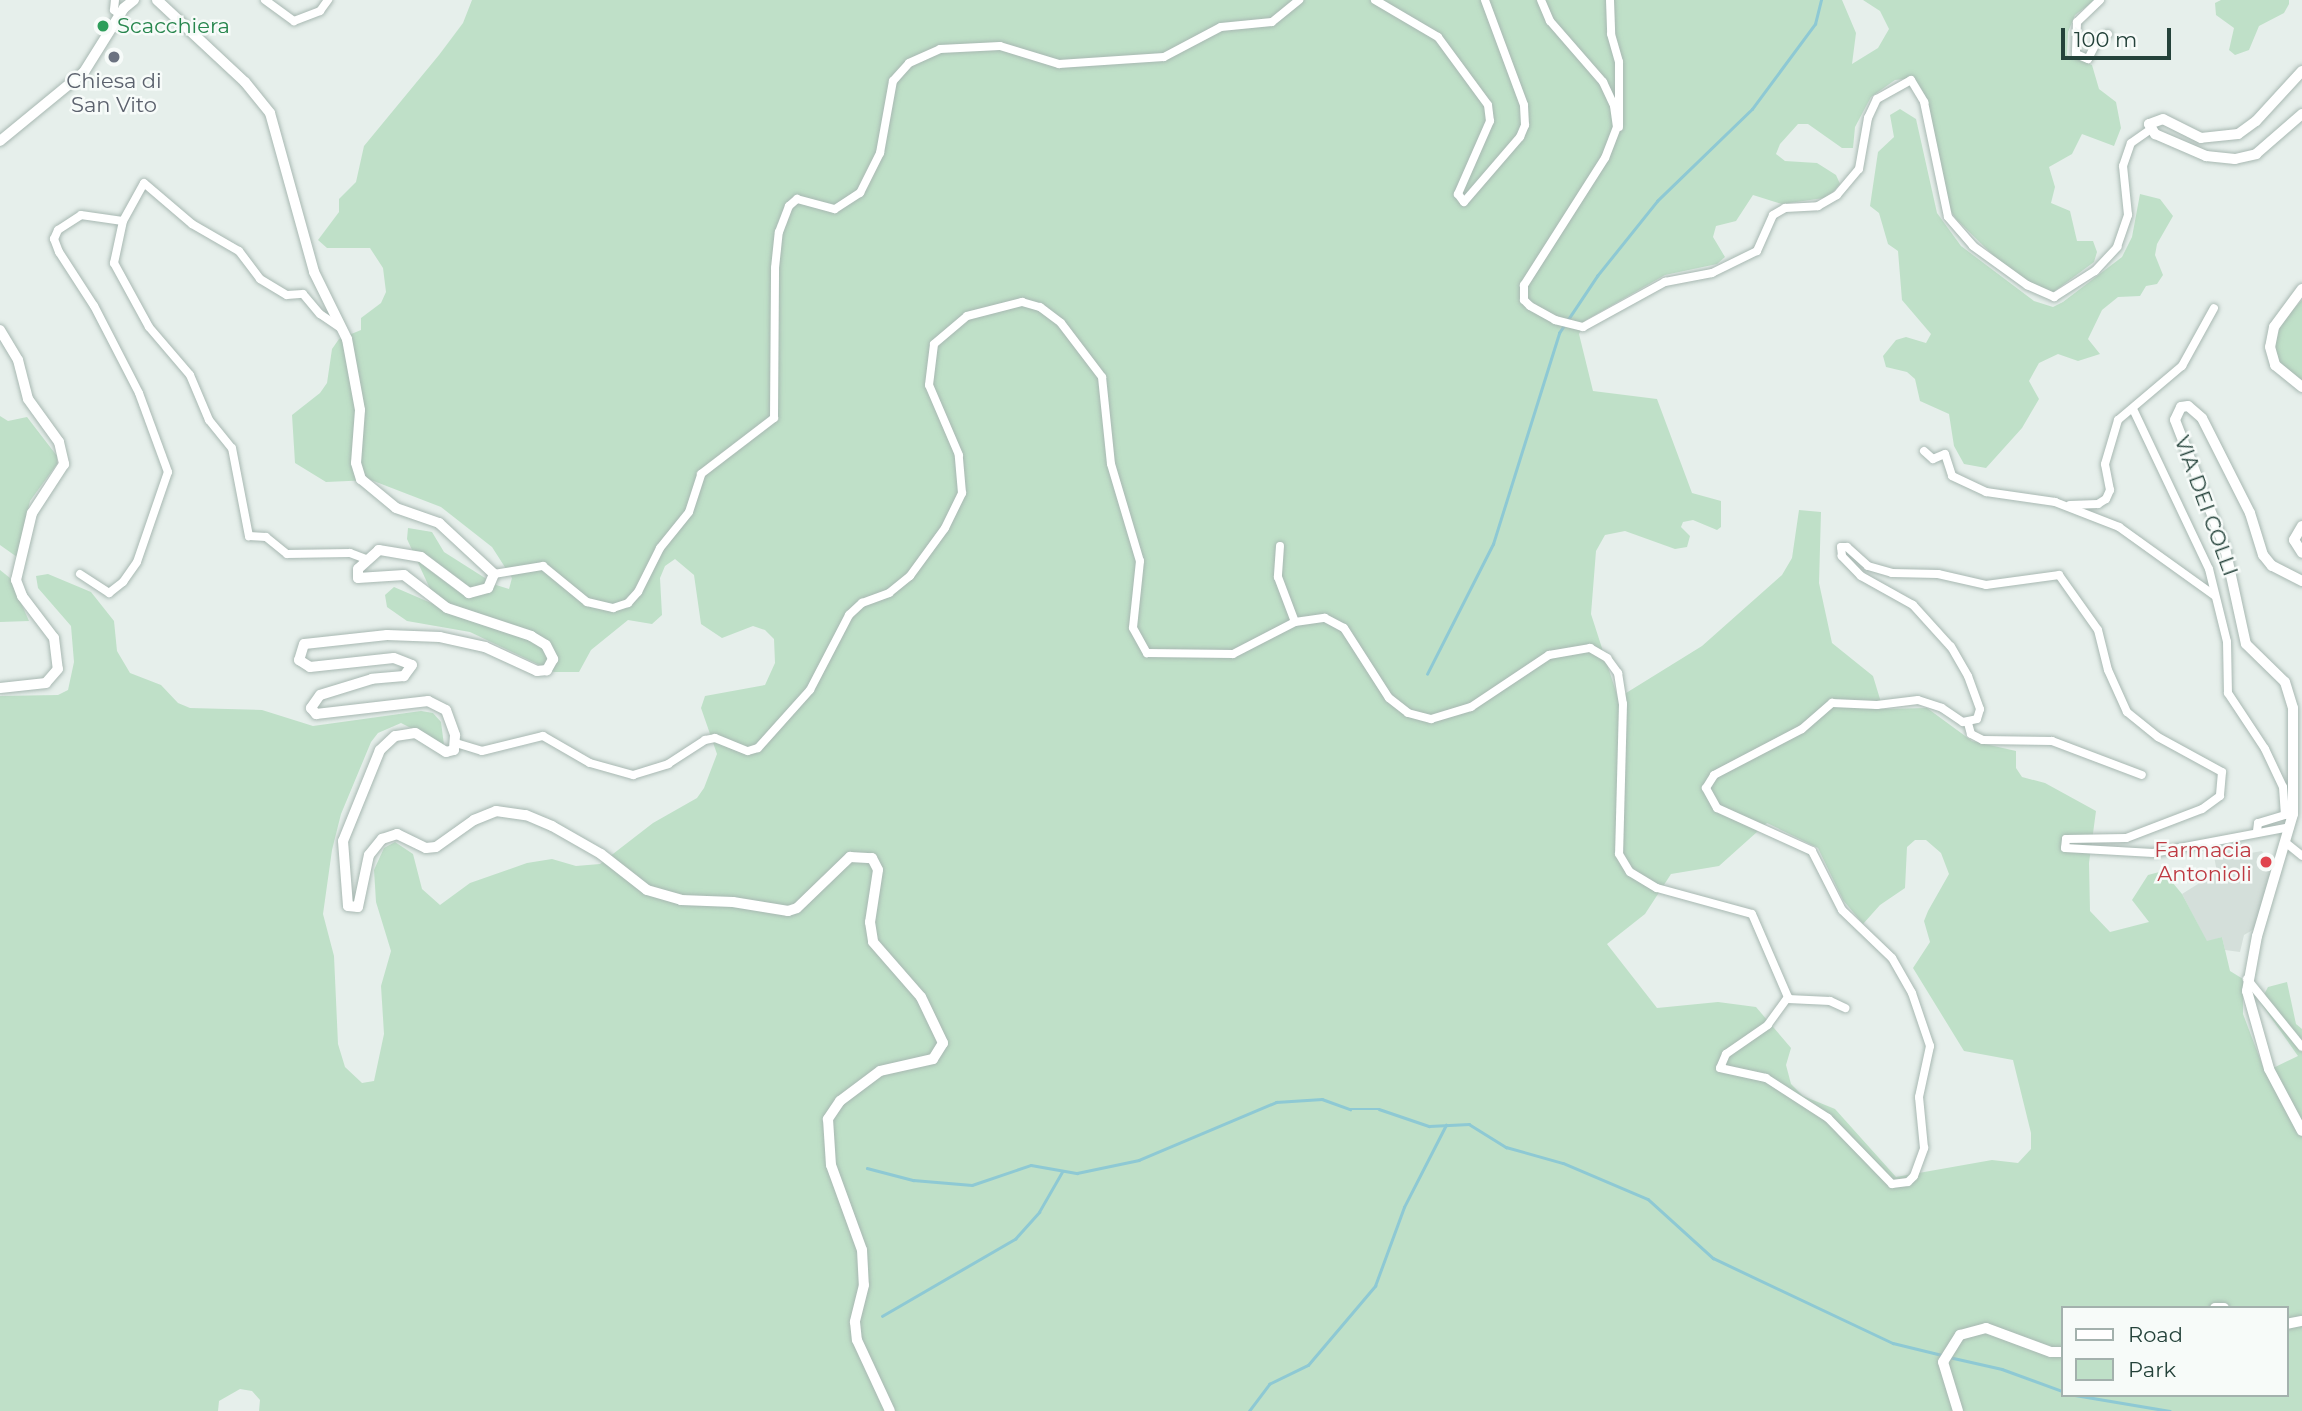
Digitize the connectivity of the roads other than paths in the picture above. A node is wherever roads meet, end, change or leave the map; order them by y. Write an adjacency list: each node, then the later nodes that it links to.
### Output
1 (115, 0): 12 (street)
2 (134, 0): 12 (street)
3 (157, 0): 22 (street)
4 (265, 0): 5 (street)
5 (328, 0)
6 (1299, 0): 33 (street)
7 (1375, 0): 8 (street)
8 (1485, 0)
9 (1541, 0): 17 (street)
10 (1610, 0): 17 (street)
11 (2100, 0): 13 (street)
12 (120, 15): 18 (street)
13 (2108, 34)
14 (2302, 71): 16 (street)
15 (2302, 114): 16 (street)
16 (2151, 129): 17 (street)
17 (1615, 136)
18 (0, 141)
19 (122, 221): 22 (street); 31 (street); 32 (street)
20 (2302, 289): 24 (street)
21 (2214, 308): 25 (street)
22 (342, 329): 33 (street)
23 (0, 330): 37 (street)
24 (2302, 387)
25 (2133, 409): 27 (street); 35 (street)
26 (1924, 451): 27 (street)
27 (2064, 505): 35 (street)
28 (2302, 526): 30 (street)
29 (1280, 545): 36 (street)
30 (2302, 553)
31 (366, 559): 33 (street); 39 (street)
32 (80, 574)
33 (494, 574)
34 (2302, 580): 41 (street, VIA DEI COLLI)
35 (2215, 596): 42 (street)
36 (1294, 622): 39 (street); 46 (street)
37 (0, 688)
38 (1968, 723): 40 (street); 42 (street); 46 (street)
39 (457, 743): 51 (street)
40 (2143, 775)
41 (2290, 827): 42 (street); 43 (street, VIA DEI COLLI)
42 (2257, 831)
43 (2285, 842): 44 (street); 45 (street, VIA DEI COLLI)
44 (2302, 856)
45 (2247, 979): 48 (street); 49 (street, VIA DEI COLLI)
46 (1788, 999): 47 (street)
47 (1845, 1008)
48 (2302, 1047)
49 (2302, 1131)
50 (2060, 1352): 52 (street)
51 (890, 1411)
52 (1958, 1411)

